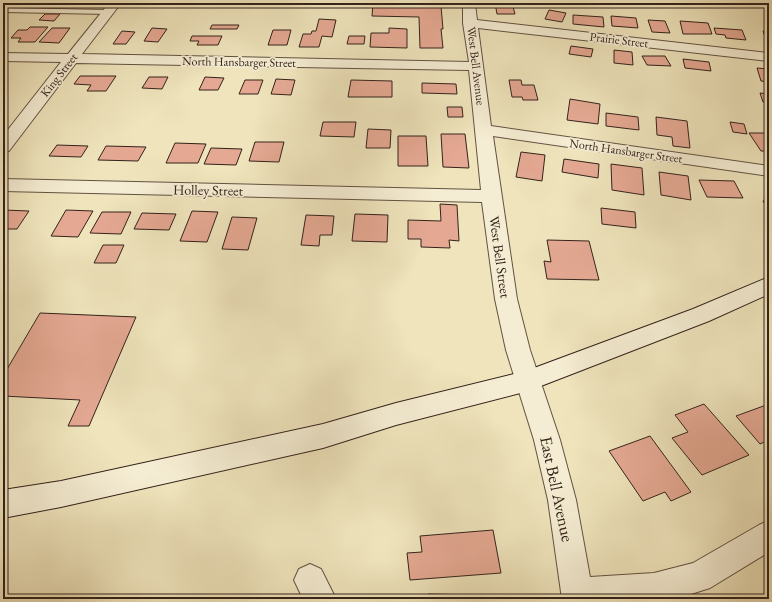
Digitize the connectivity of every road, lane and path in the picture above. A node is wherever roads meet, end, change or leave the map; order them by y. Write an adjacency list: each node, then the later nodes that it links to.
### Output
1 (469, 3): 4 (street, West Bell Avenue)
2 (111, 7): 3 (lane); 7 (street, King Street)
3 (3, 10)
4 (470, 23): 6 (street, Prairie Street); 8 (street, West Bell Avenue)
5 (3, 57): 7 (street, North Hansbarger Street)
6 (769, 57)
7 (72, 58): 8 (street, North Hansbarger Street); 10 (street, King Street)
8 (476, 66): 9 (street, West Bell Avenue)
9 (484, 130): 11 (street, North Hansbarger Street); 13 (street, West Bell Street)
10 (3, 148)
11 (769, 171)
12 (3, 185): 13 (street, Holley Street)
13 (491, 196): 15 (street, West Bell Street)
14 (769, 285): 15 (street)
15 (528, 381): 16 (street); 18 (street, East Bell Avenue)
16 (3, 504)
17 (769, 535): 18 (street)
18 (578, 596)

